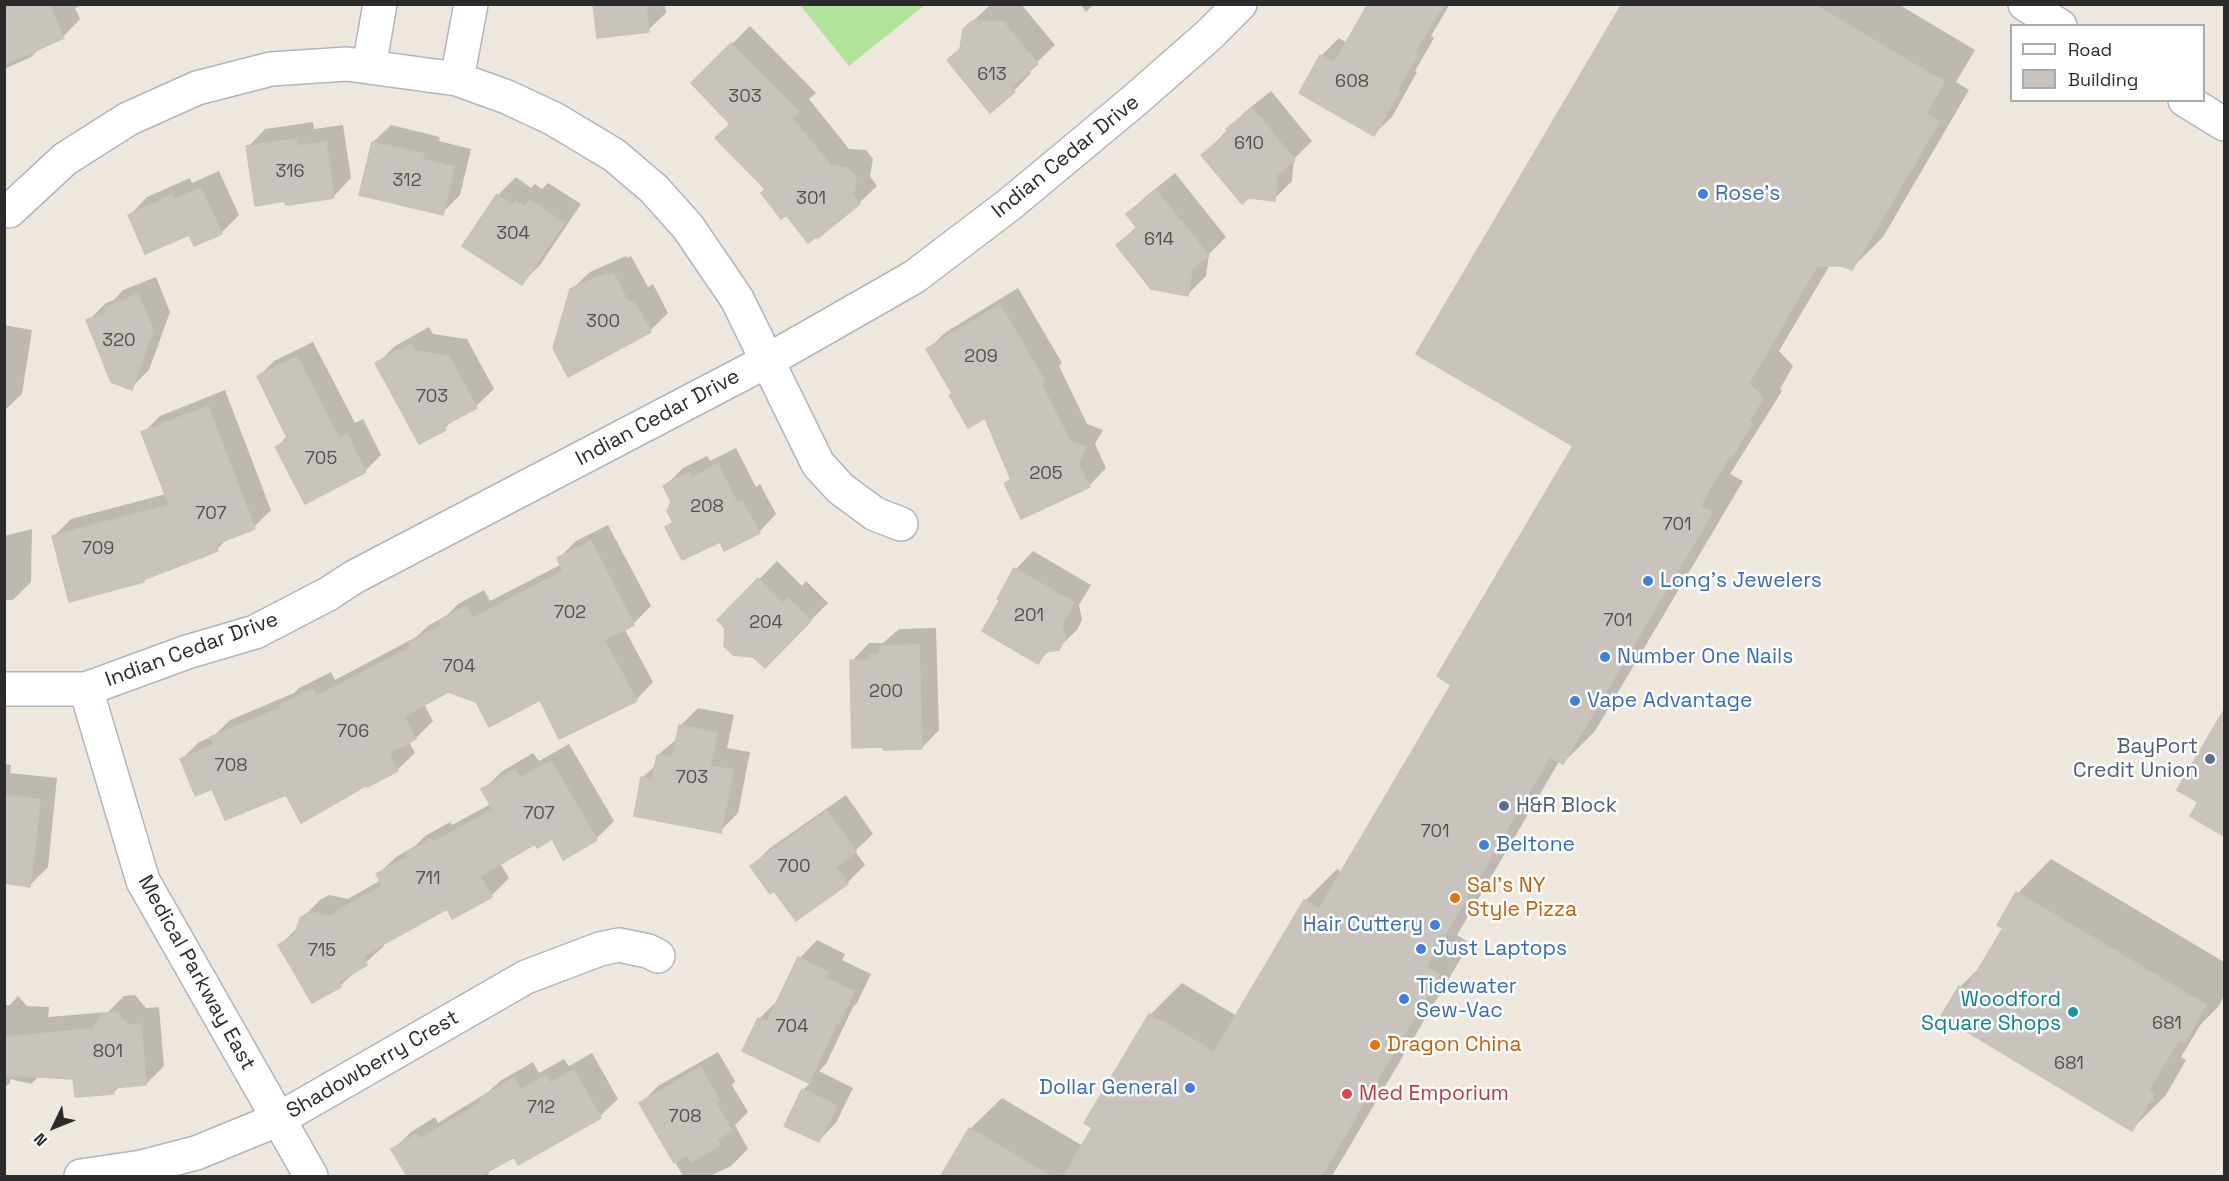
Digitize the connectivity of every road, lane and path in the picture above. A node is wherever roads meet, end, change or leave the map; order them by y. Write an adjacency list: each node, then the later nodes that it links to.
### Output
1 (380, 4): 4 (street)
2 (471, 4): 5 (street)
3 (1240, 4): 9 (street, Indian Cedar Drive)
4 (369, 67): 5 (street); 8 (street)
5 (457, 79): 9 (street)
6 (2188, 102): 7 (street)
7 (2224, 124)
8 (9, 211)
9 (767, 361): 10 (street); 12 (street, Indian Cedar Drive)
10 (901, 524)
11 (4, 689): 12 (street, Indian Cedar Drive)
12 (86, 689): 14 (street, Medical Parkway East)
13 (658, 956): 14 (street, Shadowberry Crest)
14 (278, 1120): 15 (street, Shadowberry Crest); 16 (street, Medical Parkway East)
15 (81, 1176)
16 (311, 1176)

